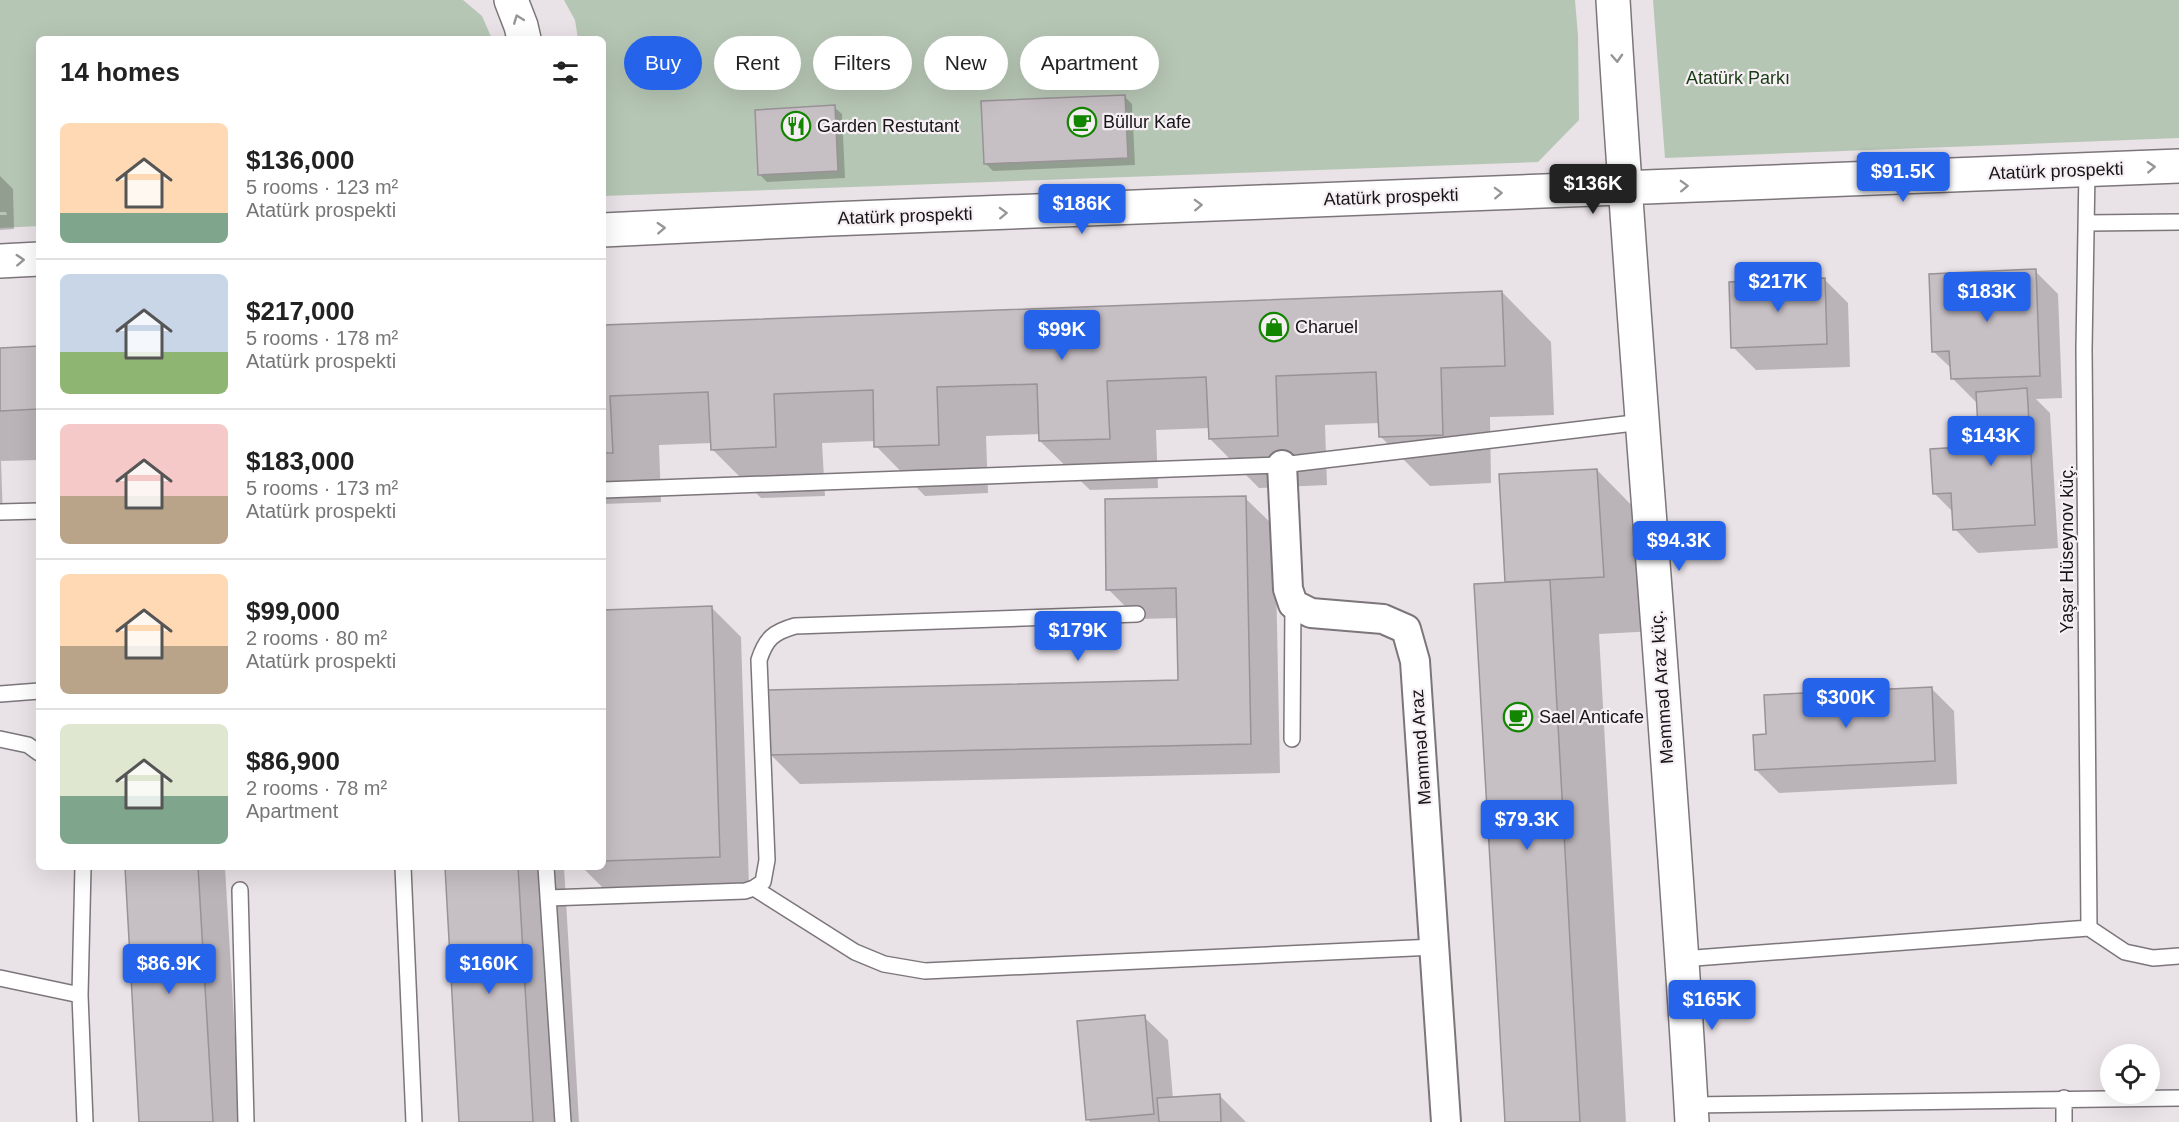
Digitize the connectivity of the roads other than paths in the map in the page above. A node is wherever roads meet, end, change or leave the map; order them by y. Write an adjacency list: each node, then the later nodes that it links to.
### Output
1 (511, 0): 3 (main road, one-way to 1)
2 (1613, 0): 6 (main road, Məmməd Araz küç., one-way to 6)
3 (524, 36)
4 (2179, 166): 5 (main road, Atatürk prospekti, one-way to 4)
5 (2088, 170): 6 (main road, Atatürk prospekti, one-way to 5); 8 (lane, Yaşar Hüseynov küç.)
6 (1625, 188): 9 (main road, Atatürk prospekti, one-way to 6); 12 (main road, Məmməd Araz küç.)
7 (2179, 222): 8 (lane)
8 (2087, 223): 30 (lane, Yaşar Hüseynov küç.)
9 (606, 230)
10 (36, 259): 11 (main road, one-way to 10)
11 (0, 261)
12 (1642, 422): 13 (lane); 33 (main road, Məmməd Araz küç.)
13 (1282, 465): 14 (lane); 17 (street)
14 (606, 490)
15 (36, 511): 16 (lane)
16 (0, 512)
17 (1293, 604): 22 (lane); 31 (street, Məmməd Araz)
18 (1137, 614): 27 (lane)
19 (36, 692): 20 (lane)
20 (0, 694)
21 (0, 739): 23 (lane)
22 (1292, 739)
23 (36, 751)
24 (83, 870): 35 (lane)
25 (403, 870): 41 (lane)
26 (546, 870): 29 (lane)
27 (754, 888): 29 (lane); 31 (lane)
28 (240, 890): 40 (lane)
29 (548, 898): 42 (lane)
30 (2089, 928): 32 (lane); 33 (lane)
31 (1434, 947): 43 (street, Məmməd Araz)
32 (2179, 956)
33 (1682, 959): 38 (main road, Məmməd Araz küç.)
34 (0, 978): 35 (lane)
35 (80, 995): 39 (lane)
36 (2064, 1098): 37 (lane); 38 (lane); 44 (lane)
37 (2179, 1098)
38 (1691, 1113)
39 (85, 1122)
40 (246, 1122)
41 (414, 1122)
42 (563, 1122)
43 (1446, 1122)
44 (2064, 1122)

